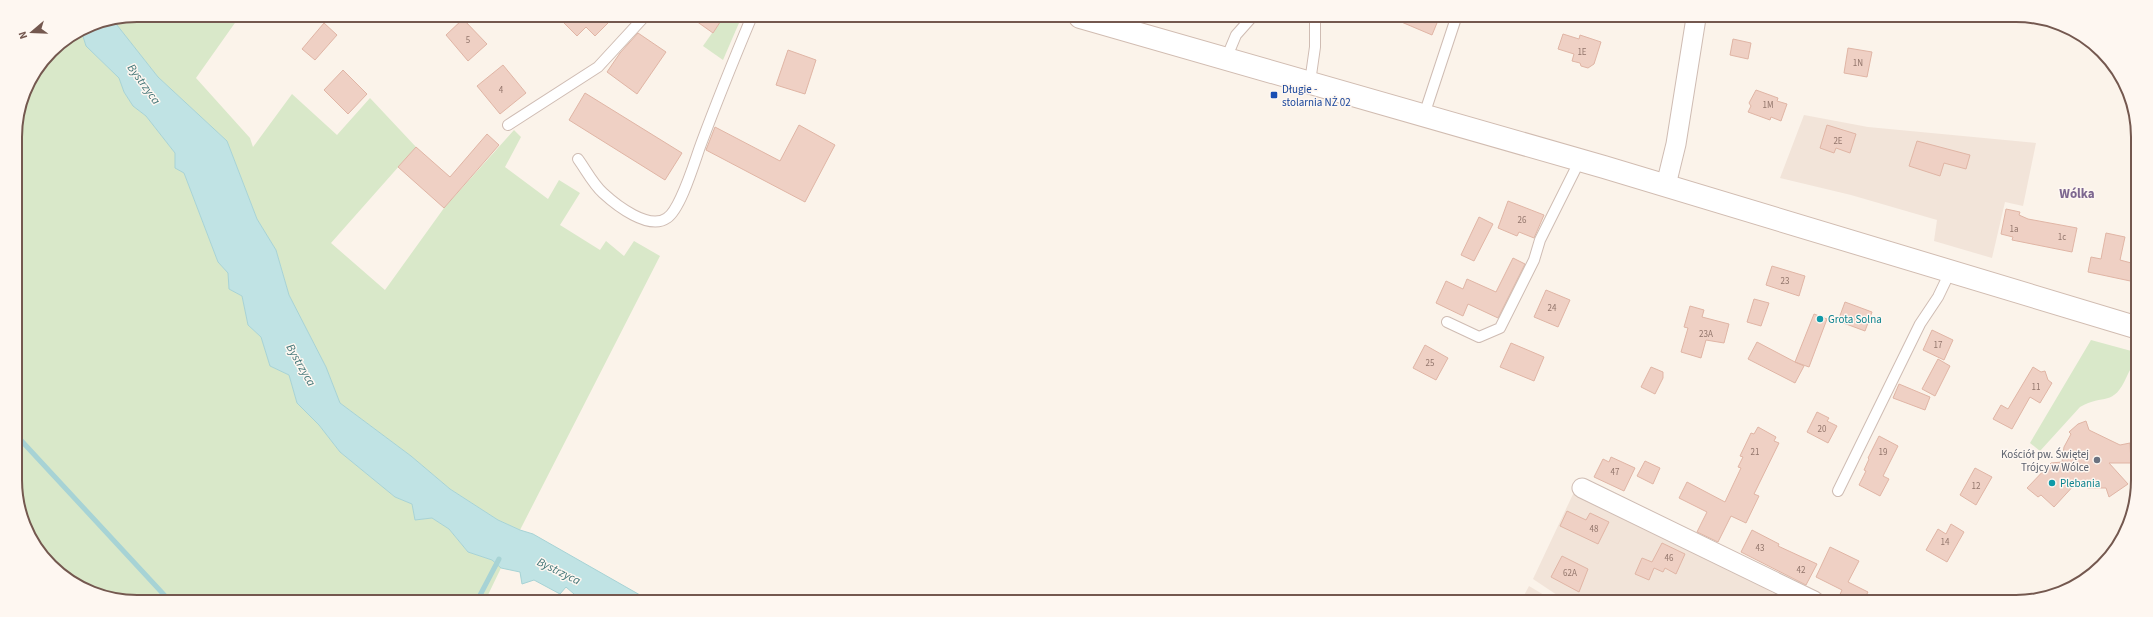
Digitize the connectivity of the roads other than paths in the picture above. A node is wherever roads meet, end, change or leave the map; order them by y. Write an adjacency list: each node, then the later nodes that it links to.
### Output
1 (639, 22): 11 (lane)
2 (750, 22): 12 (lane)
3 (1097, 22): 8 (main road)
4 (1248, 22): 8 (lane)
5 (1315, 22): 9 (lane)
6 (1455, 22): 10 (lane)
7 (1695, 22): 14 (street)
8 (1226, 59): 9 (main road)
9 (1310, 82): 10 (main road)
10 (1424, 115): 13 (main road)
11 (508, 125)
12 (578, 159)
13 (1580, 160): 14 (main road); 16 (lane)
14 (1666, 185): 15 (main road)
15 (1950, 272): 17 (main road); 19 (lane)
16 (1447, 322)
17 (2131, 326)
18 (1582, 488): 20 (street)
19 (1838, 491)
20 (1802, 595)

